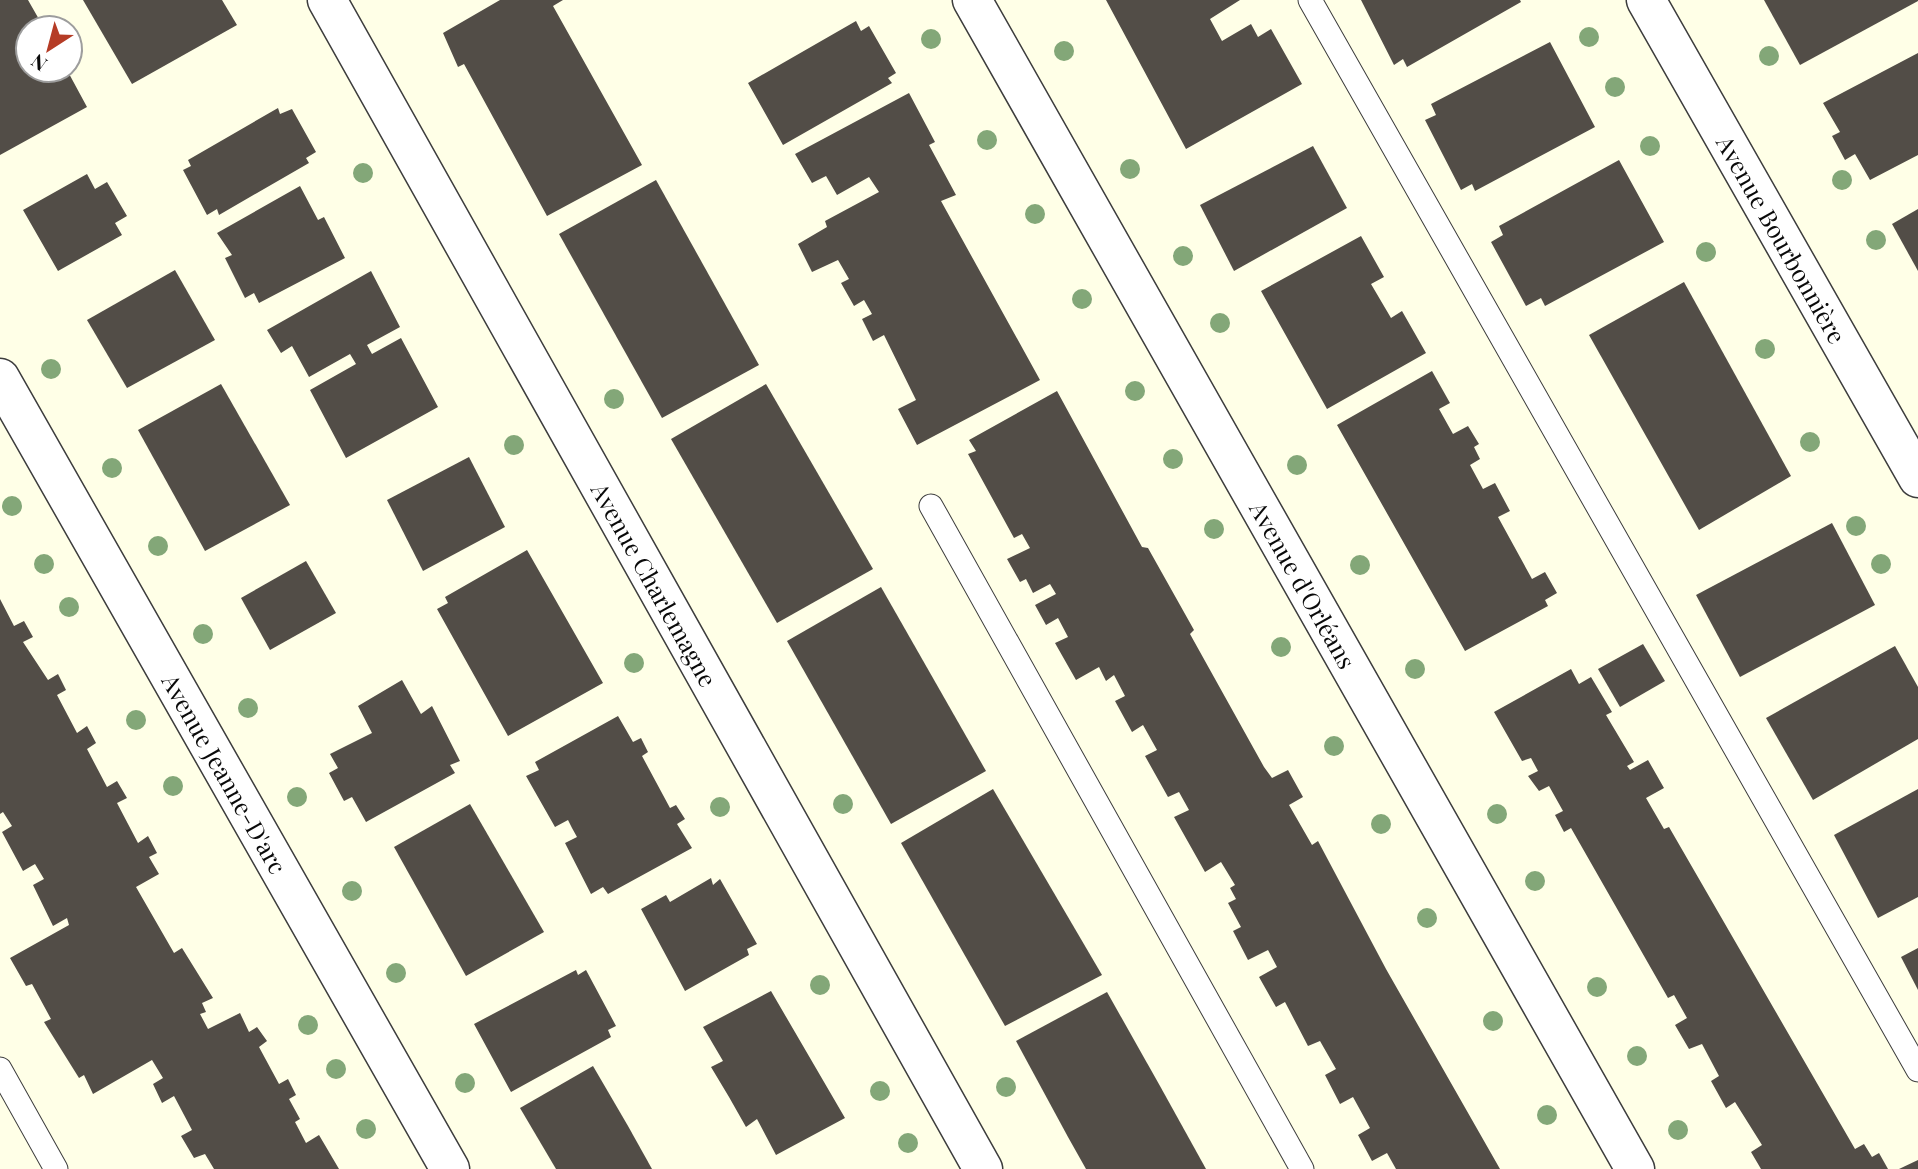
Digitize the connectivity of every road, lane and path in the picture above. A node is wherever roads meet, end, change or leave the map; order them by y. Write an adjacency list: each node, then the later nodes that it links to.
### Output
1 (327, 0): 12 (street, Avenue Charlemagne)
2 (972, 0): 14 (street, Avenue d'Orléans)
3 (1310, 0): 9 (lane)
4 (1646, 0): 6 (street, Avenue Bourbonnière)
5 (0, 378): 11 (street, Avenue Jeanne-D'arc)
6 (1918, 478)
7 (931, 506): 13 (lane)
8 (0, 1069): 10 (lane)
9 (1918, 1070)
10 (56, 1169)
11 (450, 1169)
12 (983, 1169)
13 (1302, 1169)
14 (1635, 1169)

